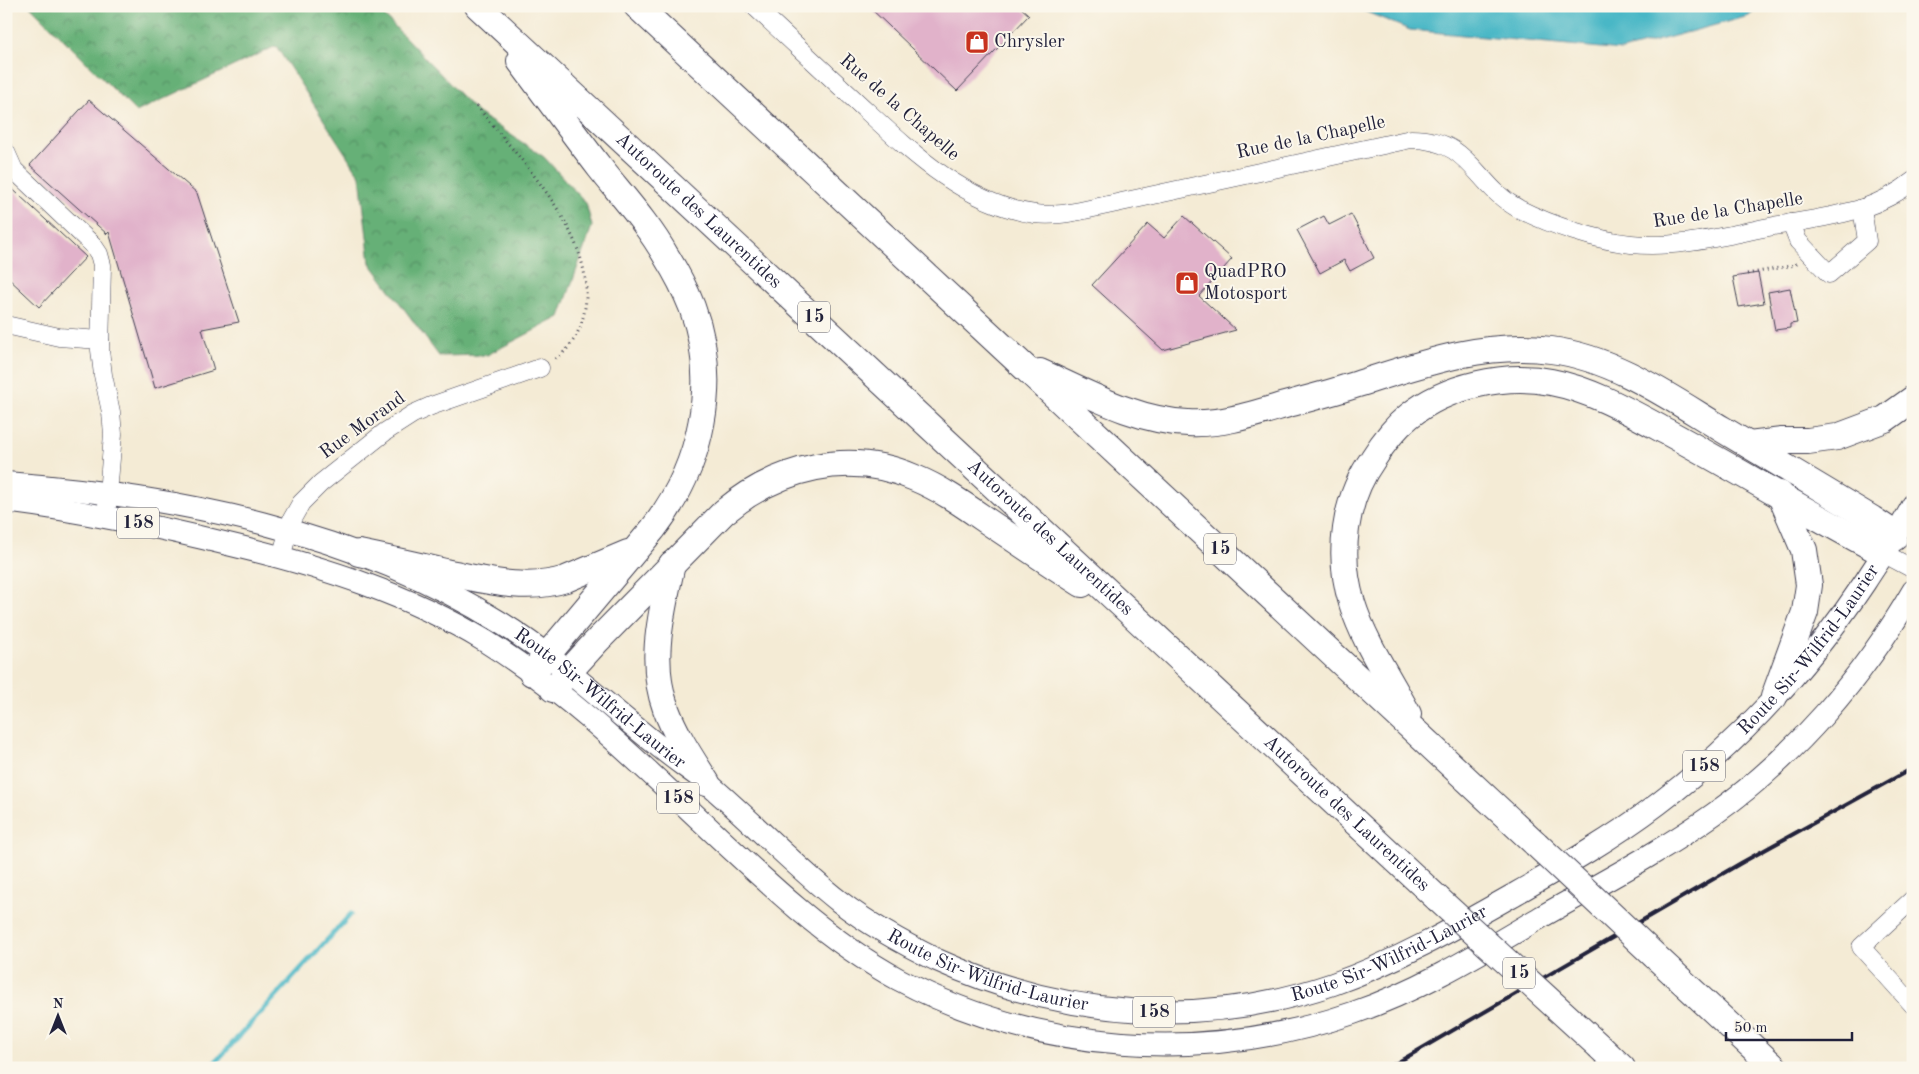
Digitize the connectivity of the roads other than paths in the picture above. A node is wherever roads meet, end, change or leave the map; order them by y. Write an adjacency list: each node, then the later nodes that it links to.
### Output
1 (637, 6): 10 (highway, 15)
2 (754, 6): 7 (street, Rue de la Chapelle)
3 (479, 7): 22 (highway); 29 (highway, Autoroute des Laurentides / 15)
4 (6, 152): 9 (street)
5 (1913, 181): 6 (street, Rue de la Chapelle)
6 (1862, 208): 7 (street, Rue de la Chapelle); 7 (street)
7 (1791, 223)
8 (6, 325): 9 (street)
9 (100, 340): 15 (street)
10 (1022, 363): 13 (highway); 33 (highway, 15)
11 (540, 368): 20 (street, Rue Morand)
12 (1913, 400): 13 (highway)
13 (1749, 445): 21 (highway)
14 (6, 483): 15 (main road, Route Sir-Wilfrid-Laurier / 158)
15 (109, 493): 19 (street); 20 (main road, Route Sir-Wilfrid-Laurier / 158)
16 (1780, 494): 21 (highway); 32 (highway); 33 (highway)
17 (6, 502): 19 (main road, Route Sir-Wilfrid-Laurier / 158)
18 (1913, 505): 21 (main road, Route Sir-Wilfrid-Laurier / 158)
19 (106, 517): 24 (main road, Route Sir-Wilfrid-Laurier / 158)
20 (288, 531): 23 (main road, Route Sir-Wilfrid-Laurier / 158); 24 (street, Rue Morand)
21 (1889, 545): 25 (street); 27 (street); 32 (main road, Route Sir-Wilfrid-Laurier / 158)
22 (633, 551): 23 (highway); 30 (highway)
23 (359, 553): 30 (main road, Route Sir-Wilfrid-Laurier / 158)
24 (281, 557): 30 (main road, Route Sir-Wilfrid-Laurier / 158)
25 (1913, 562)
26 (672, 564): 29 (highway); 31 (highway); 34 (highway)
27 (1913, 569)
28 (1913, 591): 31 (main road, Route Sir-Wilfrid-Laurier / 158)
29 (1147, 628): 37 (highway, Autoroute des Laurentides / 15, bridge)
30 (539, 663): 31 (main road, Route Sir-Wilfrid-Laurier / 158)
31 (561, 680): 34 (main road, Route Sir-Wilfrid-Laurier / 158)
32 (1774, 697): 34 (main road, Route Sir-Wilfrid-Laurier / 158)
33 (1419, 735): 38 (highway, 15, bridge)
34 (707, 783)
35 (1913, 899): 36 (street)
36 (1913, 1006)
37 (1622, 1068)
38 (1776, 1068)

